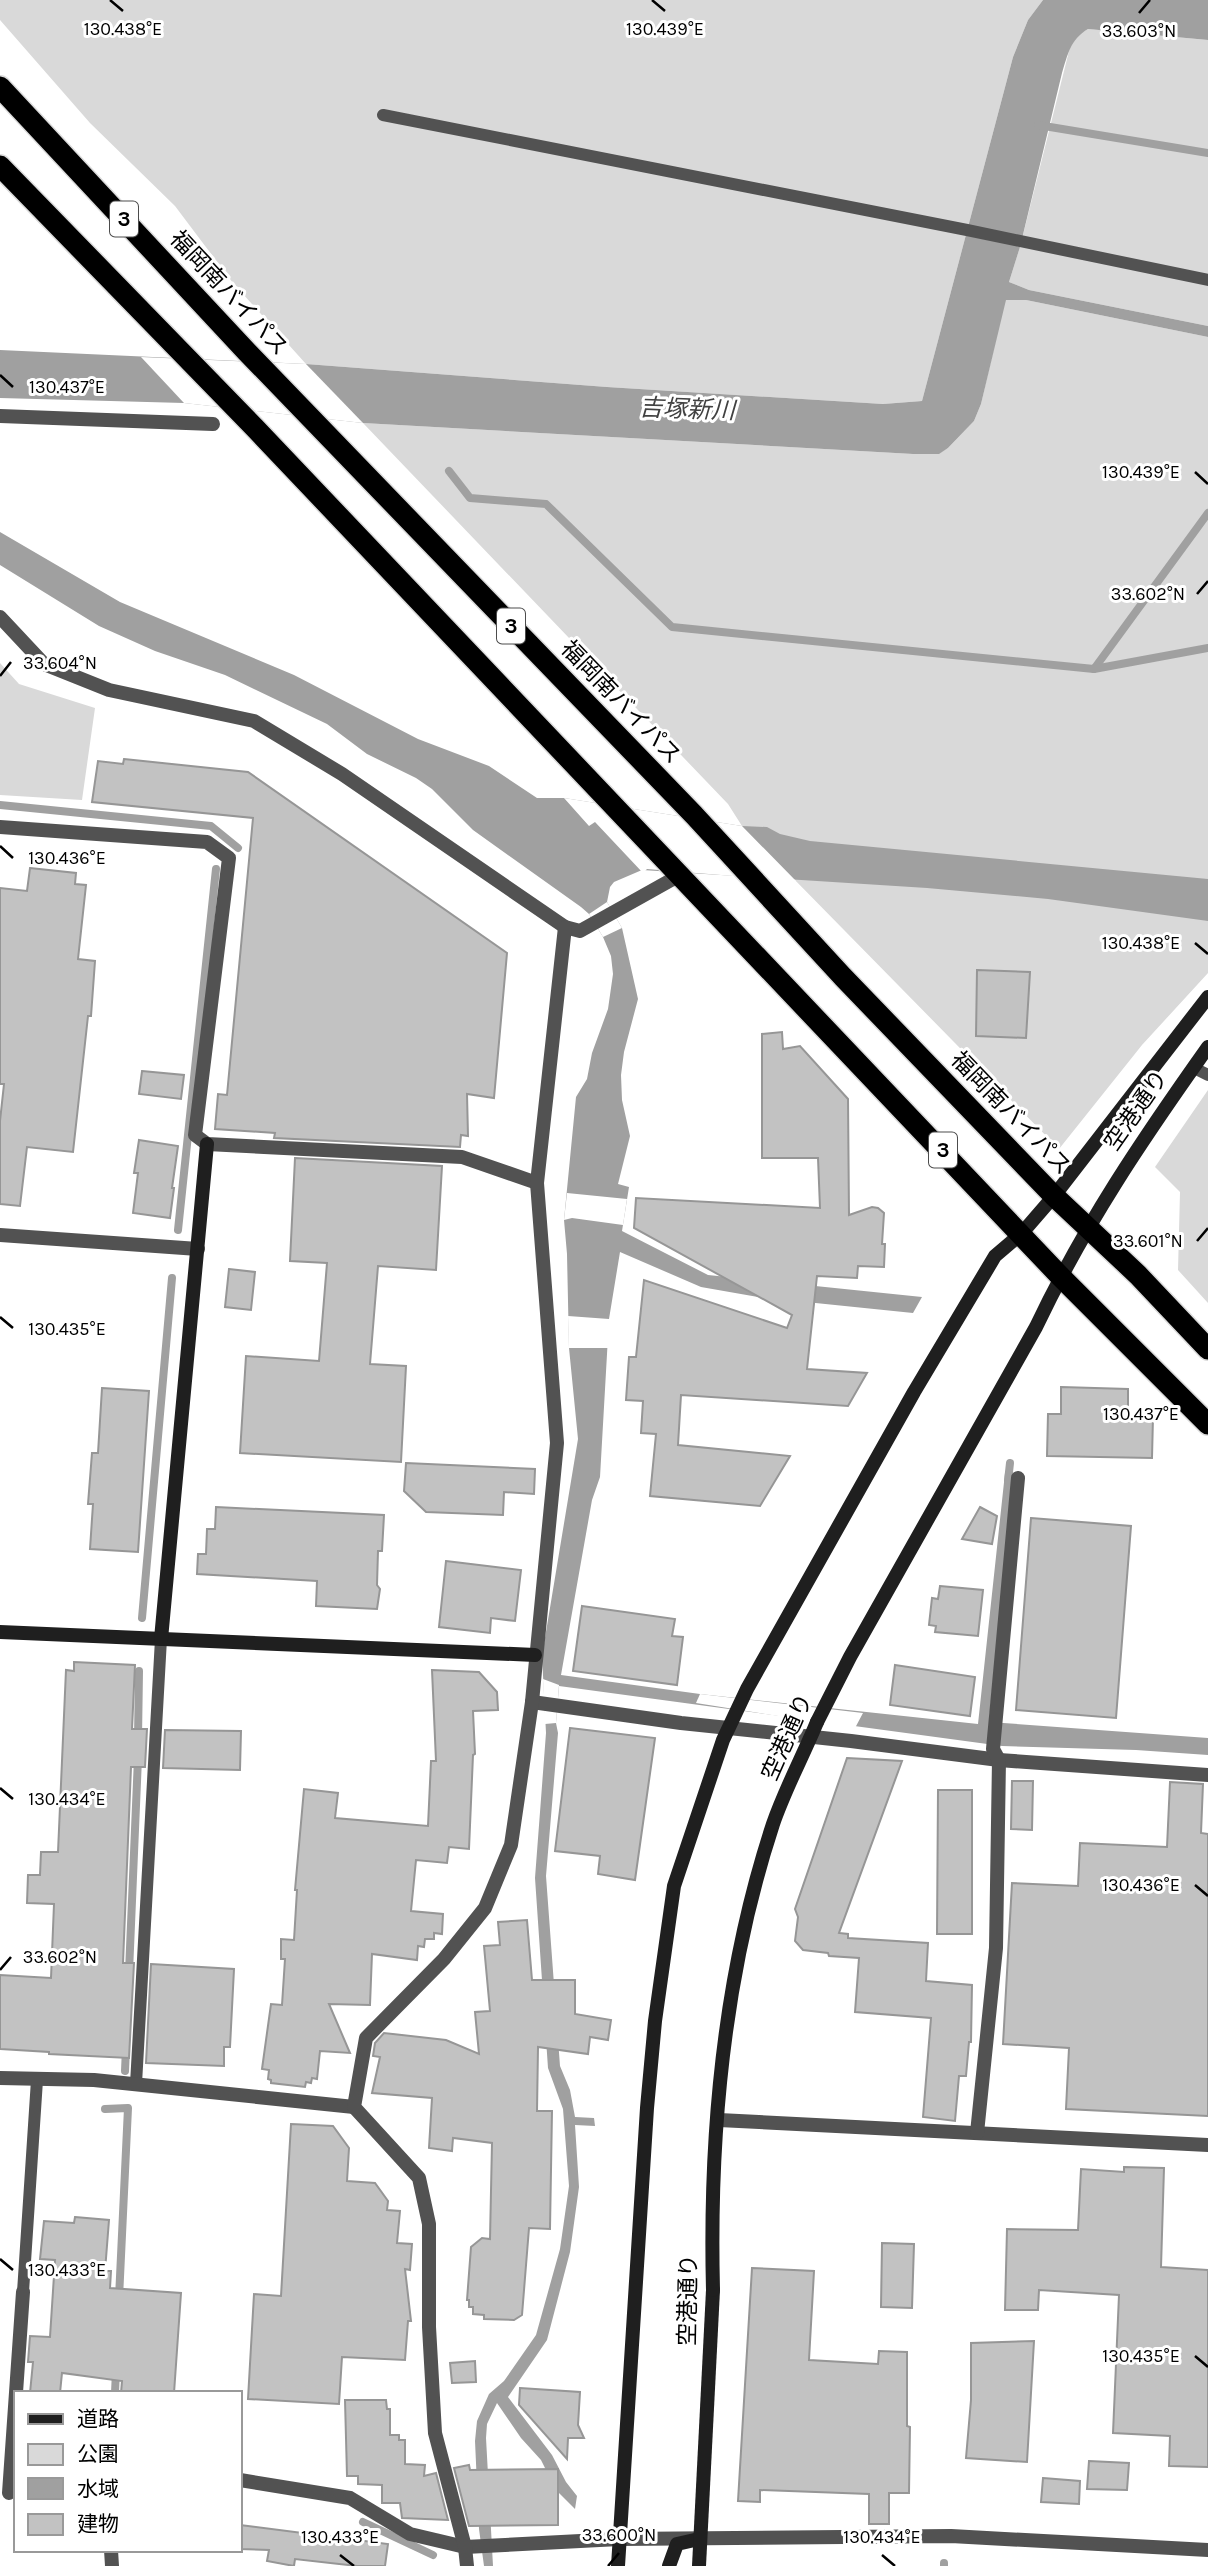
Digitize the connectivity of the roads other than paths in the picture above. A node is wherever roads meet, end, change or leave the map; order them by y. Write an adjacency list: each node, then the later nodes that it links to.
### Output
1 (0, 87): 17 (highway, 福岡南バイパス / 3)
2 (383, 115): 4 (lane)
3 (0, 166): 9 (highway, 3)
4 (1208, 280)
5 (0, 416): 6 (street)
6 (213, 425)
7 (0, 617): 10 (street)
8 (0, 827): 15 (street)
9 (680, 874): 10 (street); 19 (highway, 3)
10 (565, 927): 16 (street)
11 (1208, 997): 17 (street)
12 (1208, 1047): 13 (street, 空港通り)
13 (1194, 1068): 14 (lane); 18 (street, 空港通り)
14 (1208, 1074)
15 (207, 1144): 16 (street); 21 (street)
16 (537, 1183): 28 (street)
17 (1054, 1196): 18 (highway, 福岡南バイパス / 3); 19 (street)
18 (1087, 1227): 22 (street, 空港通り); 23 (highway, 福岡南バイパス / 3)
19 (1022, 1233): 22 (highway, 3); 30 (street)
20 (0, 1234): 21 (street)
21 (198, 1249): 27 (street)
22 (1060, 1276): 24 (highway, 3); 31 (street, 空港通り, bridge)
23 (1208, 1349)
24 (1208, 1424)
25 (1018, 1478): 32 (street)
26 (0, 1632): 27 (street)
27 (162, 1640): 28 (street); 36 (lane)
28 (535, 1655): 29 (street)
29 (536, 1703): 30 (street); 37 (street)
30 (729, 1728): 31 (street); 46 (street)
31 (811, 1737): 32 (street); 38 (street, 空港通り, bridge)
32 (996, 1754): 33 (street); 39 (street)
33 (1208, 1774)
34 (0, 2078): 35 (street)
35 (37, 2080): 36 (street); 41 (lane)
36 (136, 2084): 37 (street)
37 (354, 2107): 48 (street)
38 (719, 2120): 39 (street); 47 (street, 空港通り, bridge)
39 (977, 2133): 40 (street)
40 (1208, 2145)
41 (23, 2292): 42 (street)
42 (16, 2391)
43 (14, 2413): 45 (street)
44 (242, 2480): 48 (street)
45 (8, 2493)
46 (619, 2539): 47 (street); 48 (street); 51 (street)
47 (699, 2539): 49 (street); 52 (street); 53 (street, 空港通り)
48 (472, 2547): 50 (street)
49 (1208, 2550)
50 (467, 2566)
51 (618, 2566)
52 (670, 2566)
53 (699, 2566)

